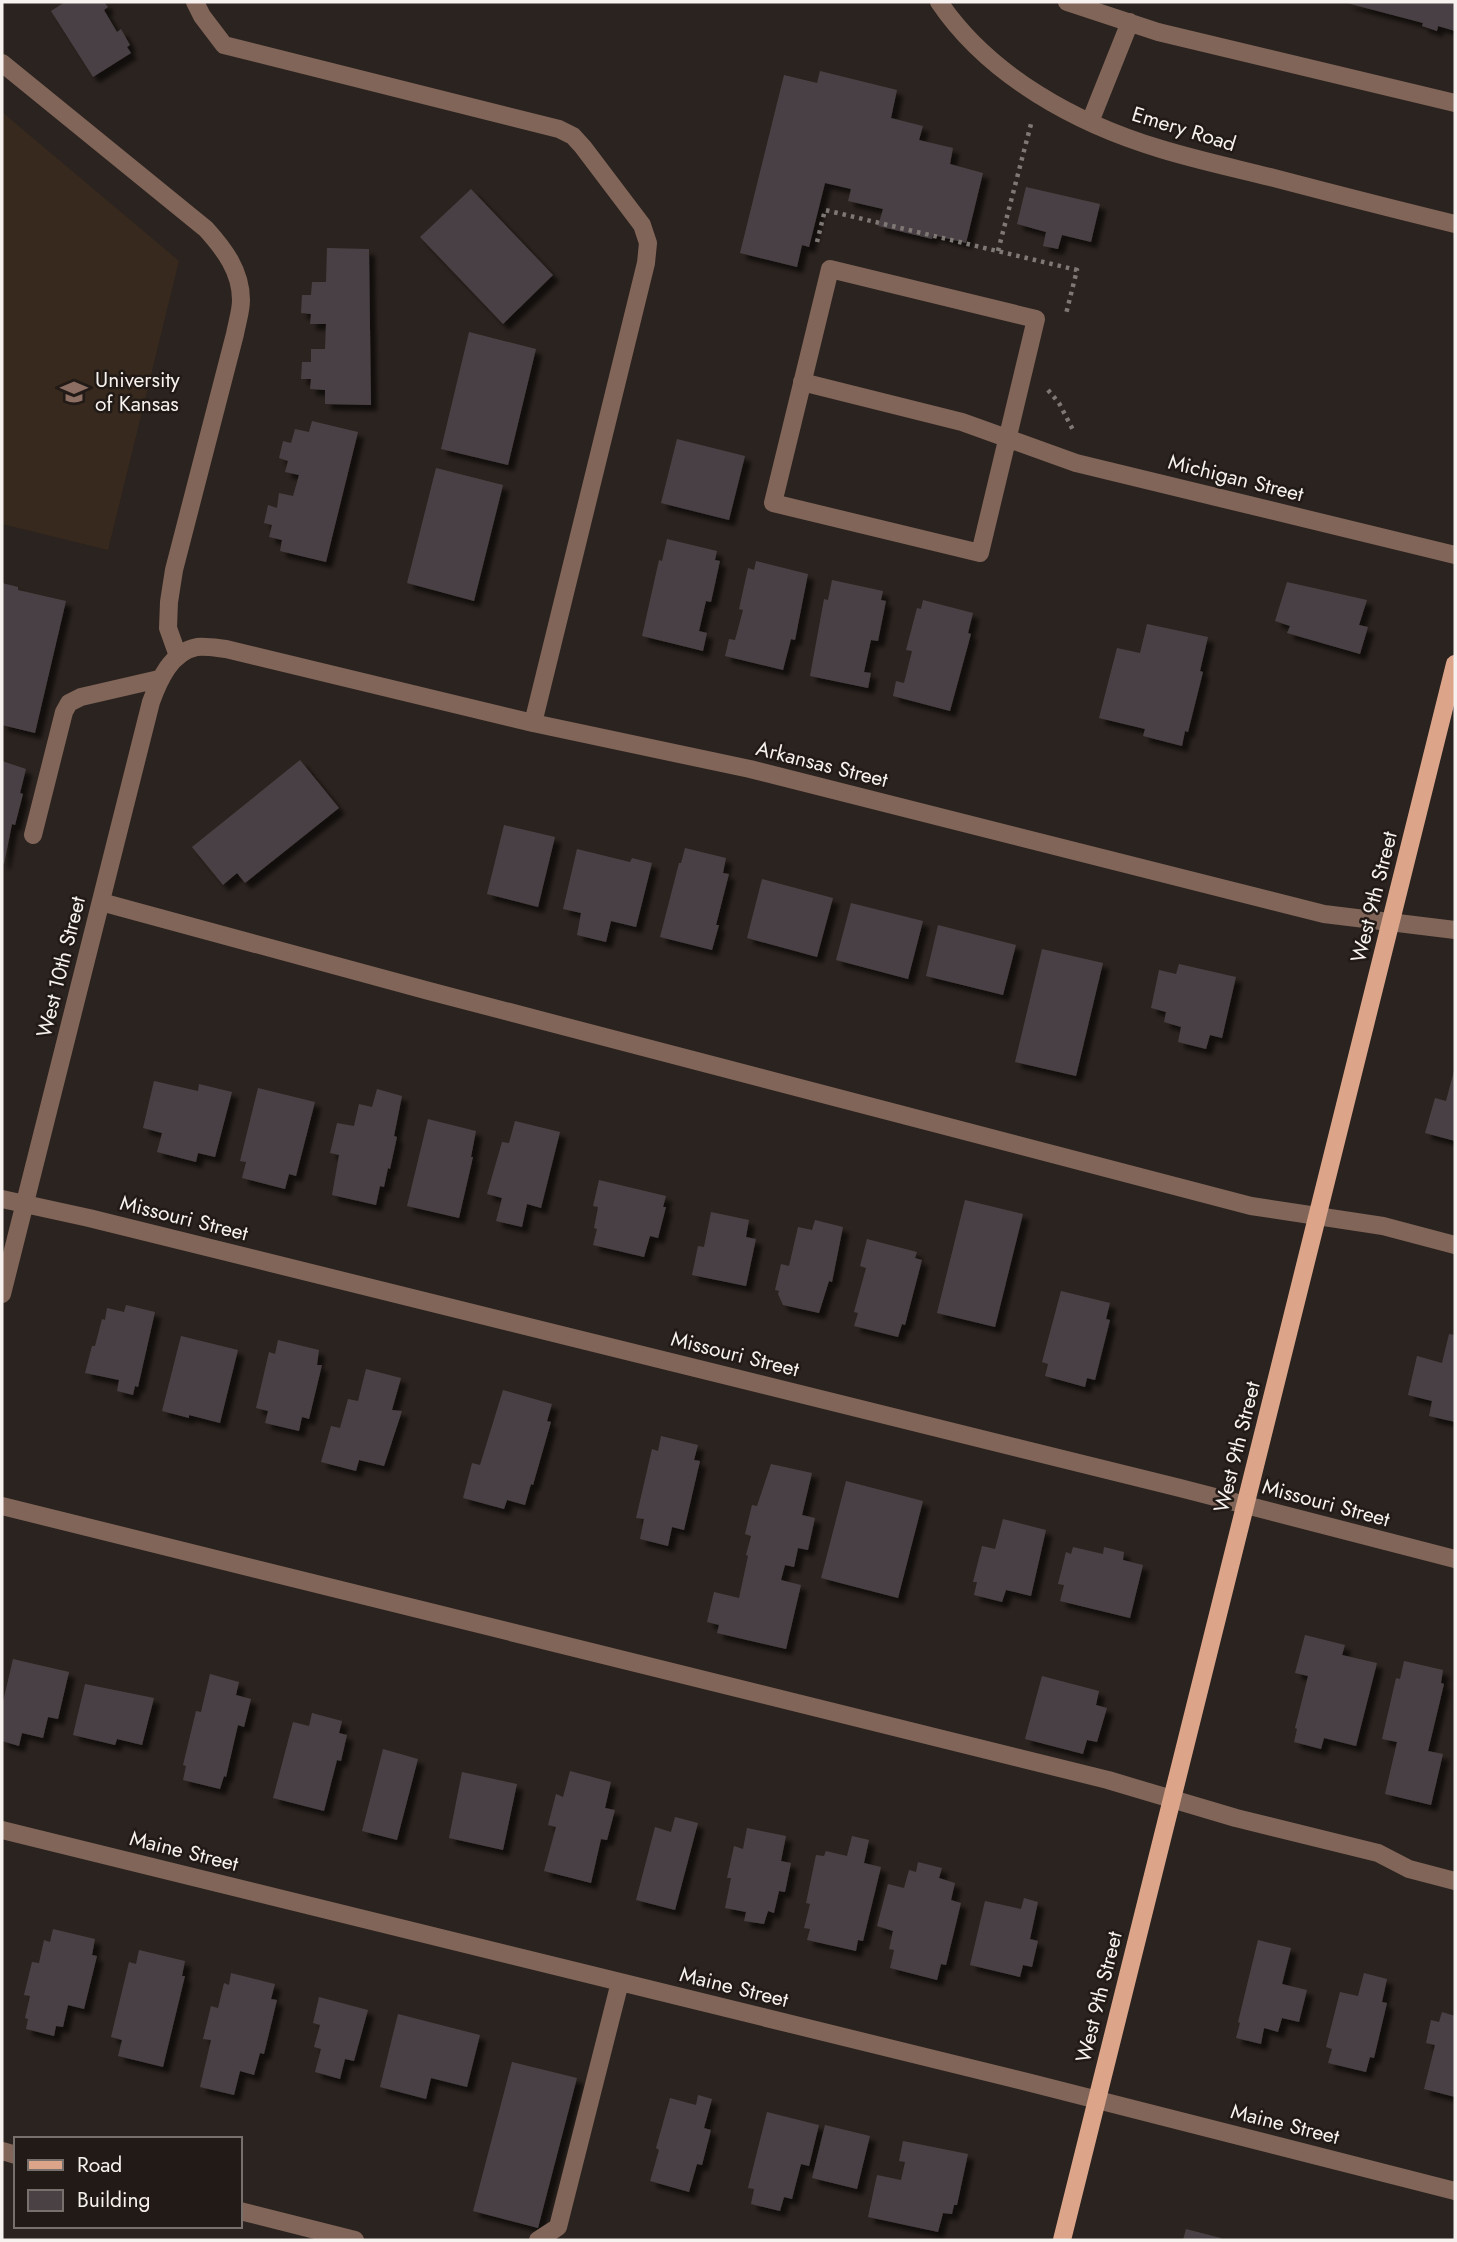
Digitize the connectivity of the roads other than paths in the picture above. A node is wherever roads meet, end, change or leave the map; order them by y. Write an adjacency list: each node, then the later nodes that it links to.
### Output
1 (195, 2): 15 (street)
2 (939, 2): 7 (street, Emery Road)
3 (1067, 2): 4 (street)
4 (1129, 22): 6 (street); 7 (street)
5 (2, 63): 12 (street)
6 (1455, 103)
7 (1090, 122): 8 (street, Emery Road)
8 (1455, 224)
9 (802, 382): 10 (street, Michigan Street); 10 (street); 10 (street)
10 (1007, 439): 11 (street, Michigan Street)
11 (1455, 555)
12 (178, 656): 14 (street, West 10th Street); 15 (street, Arkansas Street)
13 (1455, 664): 18 (main road, West 9th Street)
14 (159, 679): 16 (street); 17 (street, West 10th Street)
15 (533, 723): 18 (street, Arkansas Street)
16 (33, 835)
17 (101, 902): 21 (street, West 10th Street); 22 (street)
18 (1391, 922): 19 (street, Arkansas Street); 22 (main road, West 9th Street)
19 (1455, 930)
20 (2, 1199): 21 (street, Missouri Street)
21 (25, 1205): 24 (street, West 10th Street); 26 (street, Missouri Street)
22 (1318, 1216): 23 (street); 26 (main road, West 9th Street)
23 (1455, 1245)
24 (2, 1294)
25 (2, 1506): 28 (street)
26 (1245, 1506): 27 (street, Missouri Street); 28 (main road, West 9th Street)
27 (1455, 1559)
28 (1172, 1799): 30 (street); 32 (main road, West 9th Street)
29 (2, 1830): 31 (street, Maine Street)
30 (1455, 1881)
31 (620, 1982): 32 (street, Maine Street); 36 (street)
32 (1097, 2100): 33 (street, Maine Street); 37 (main road, West 9th Street)
33 (1455, 2191)
34 (242, 2212): 35 (street)
35 (355, 2240)
36 (538, 2240)
37 (1062, 2240)

